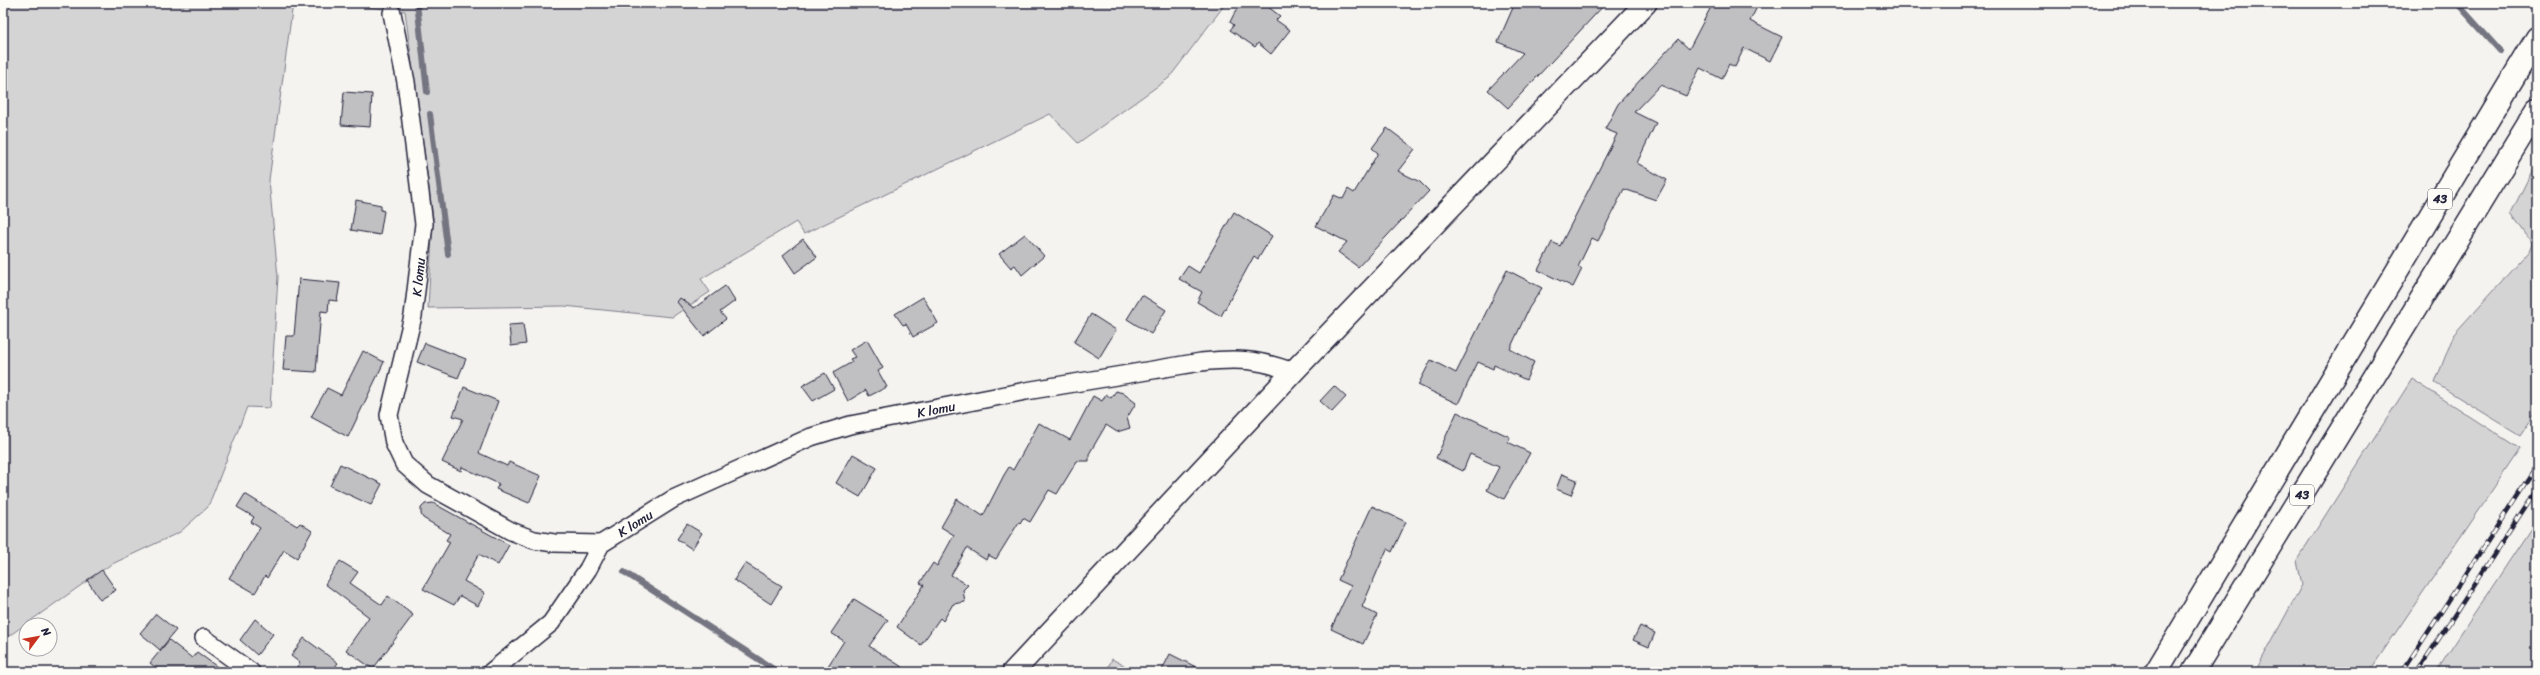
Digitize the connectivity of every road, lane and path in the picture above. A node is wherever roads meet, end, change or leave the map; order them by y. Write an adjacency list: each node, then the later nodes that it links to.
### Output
1 (1646, 3): 7 (street)
2 (392, 13): 8 (street, K lomu)
3 (2537, 38): 13 (highway, 43)
4 (2537, 110): 6 (highway, 43)
5 (2537, 132): 6 (highway)
6 (2411, 318): 14 (highway, 43)
7 (1293, 372): 8 (street, K lomu); 12 (street)
8 (601, 544): 11 (street)
9 (204, 638): 10 (street)
10 (251, 672)
11 (491, 672)
12 (1013, 672)
13 (2156, 672)
14 (2193, 672)

